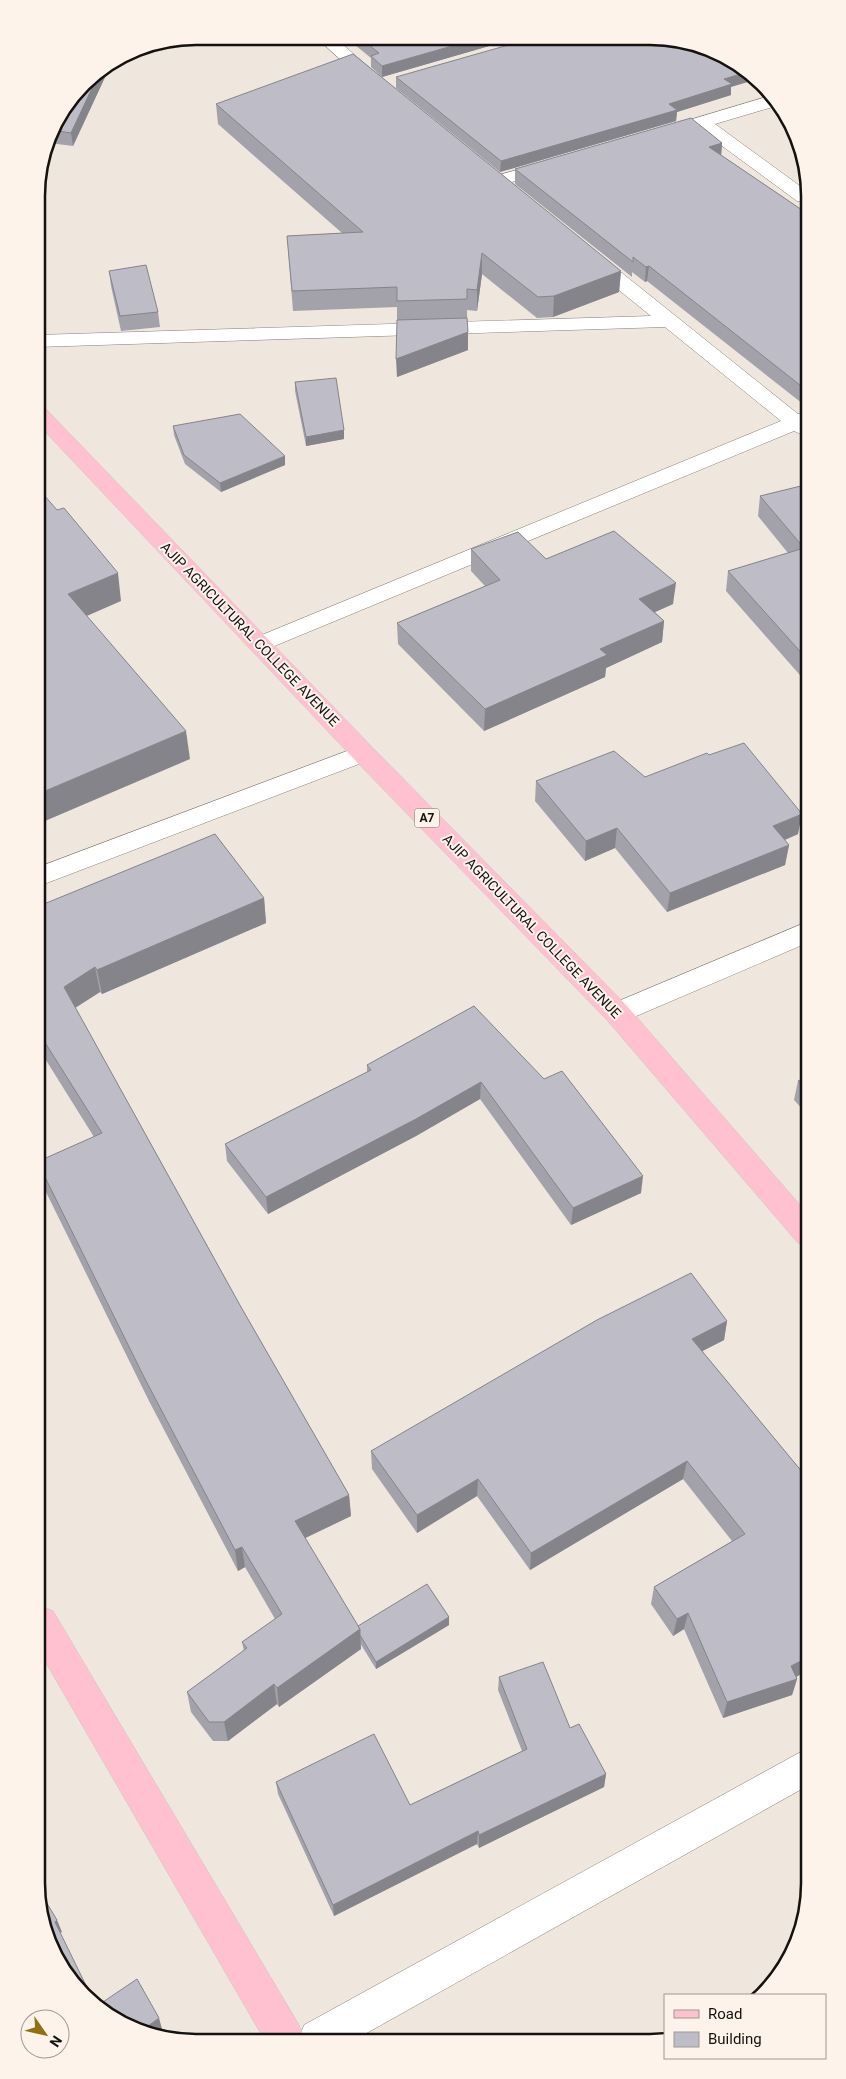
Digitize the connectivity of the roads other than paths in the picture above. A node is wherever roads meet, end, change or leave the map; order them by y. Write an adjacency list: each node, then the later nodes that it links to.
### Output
1 (334, 45): 2 (street)
2 (384, 87)
3 (769, 102): 4 (street)
4 (702, 123): 5 (street); 10 (street)
5 (646, 139)
6 (563, 162): 8 (street)
7 (482, 169): 8 (street)
8 (497, 181): 9 (street)
9 (512, 193)
10 (801, 195)
11 (579, 248): 12 (street)
12 (668, 321): 13 (street); 15 (street)
13 (45, 341)
14 (45, 419): 17 (main road, AJIP AGRICULTURAL COLLEGE AVENUE / A7)
15 (801, 423)
16 (801, 424): 17 (street)
17 (260, 644): 18 (main road, AJIP AGRICULTURAL COLLEGE AVENUE / A7)
18 (363, 753): 19 (street); 21 (main road, AJIP AGRICULTURAL COLLEGE AVENUE / A7)
19 (45, 876)
20 (801, 935): 21 (street)
21 (617, 1013): 22 (main road, AJIP AGRICULTURAL COLLEGE AVENUE / A7)
22 (801, 1226)
23 (45, 1629): 25 (main road)
24 (801, 1770): 26 (street)
25 (282, 2034)
26 (327, 2034)

